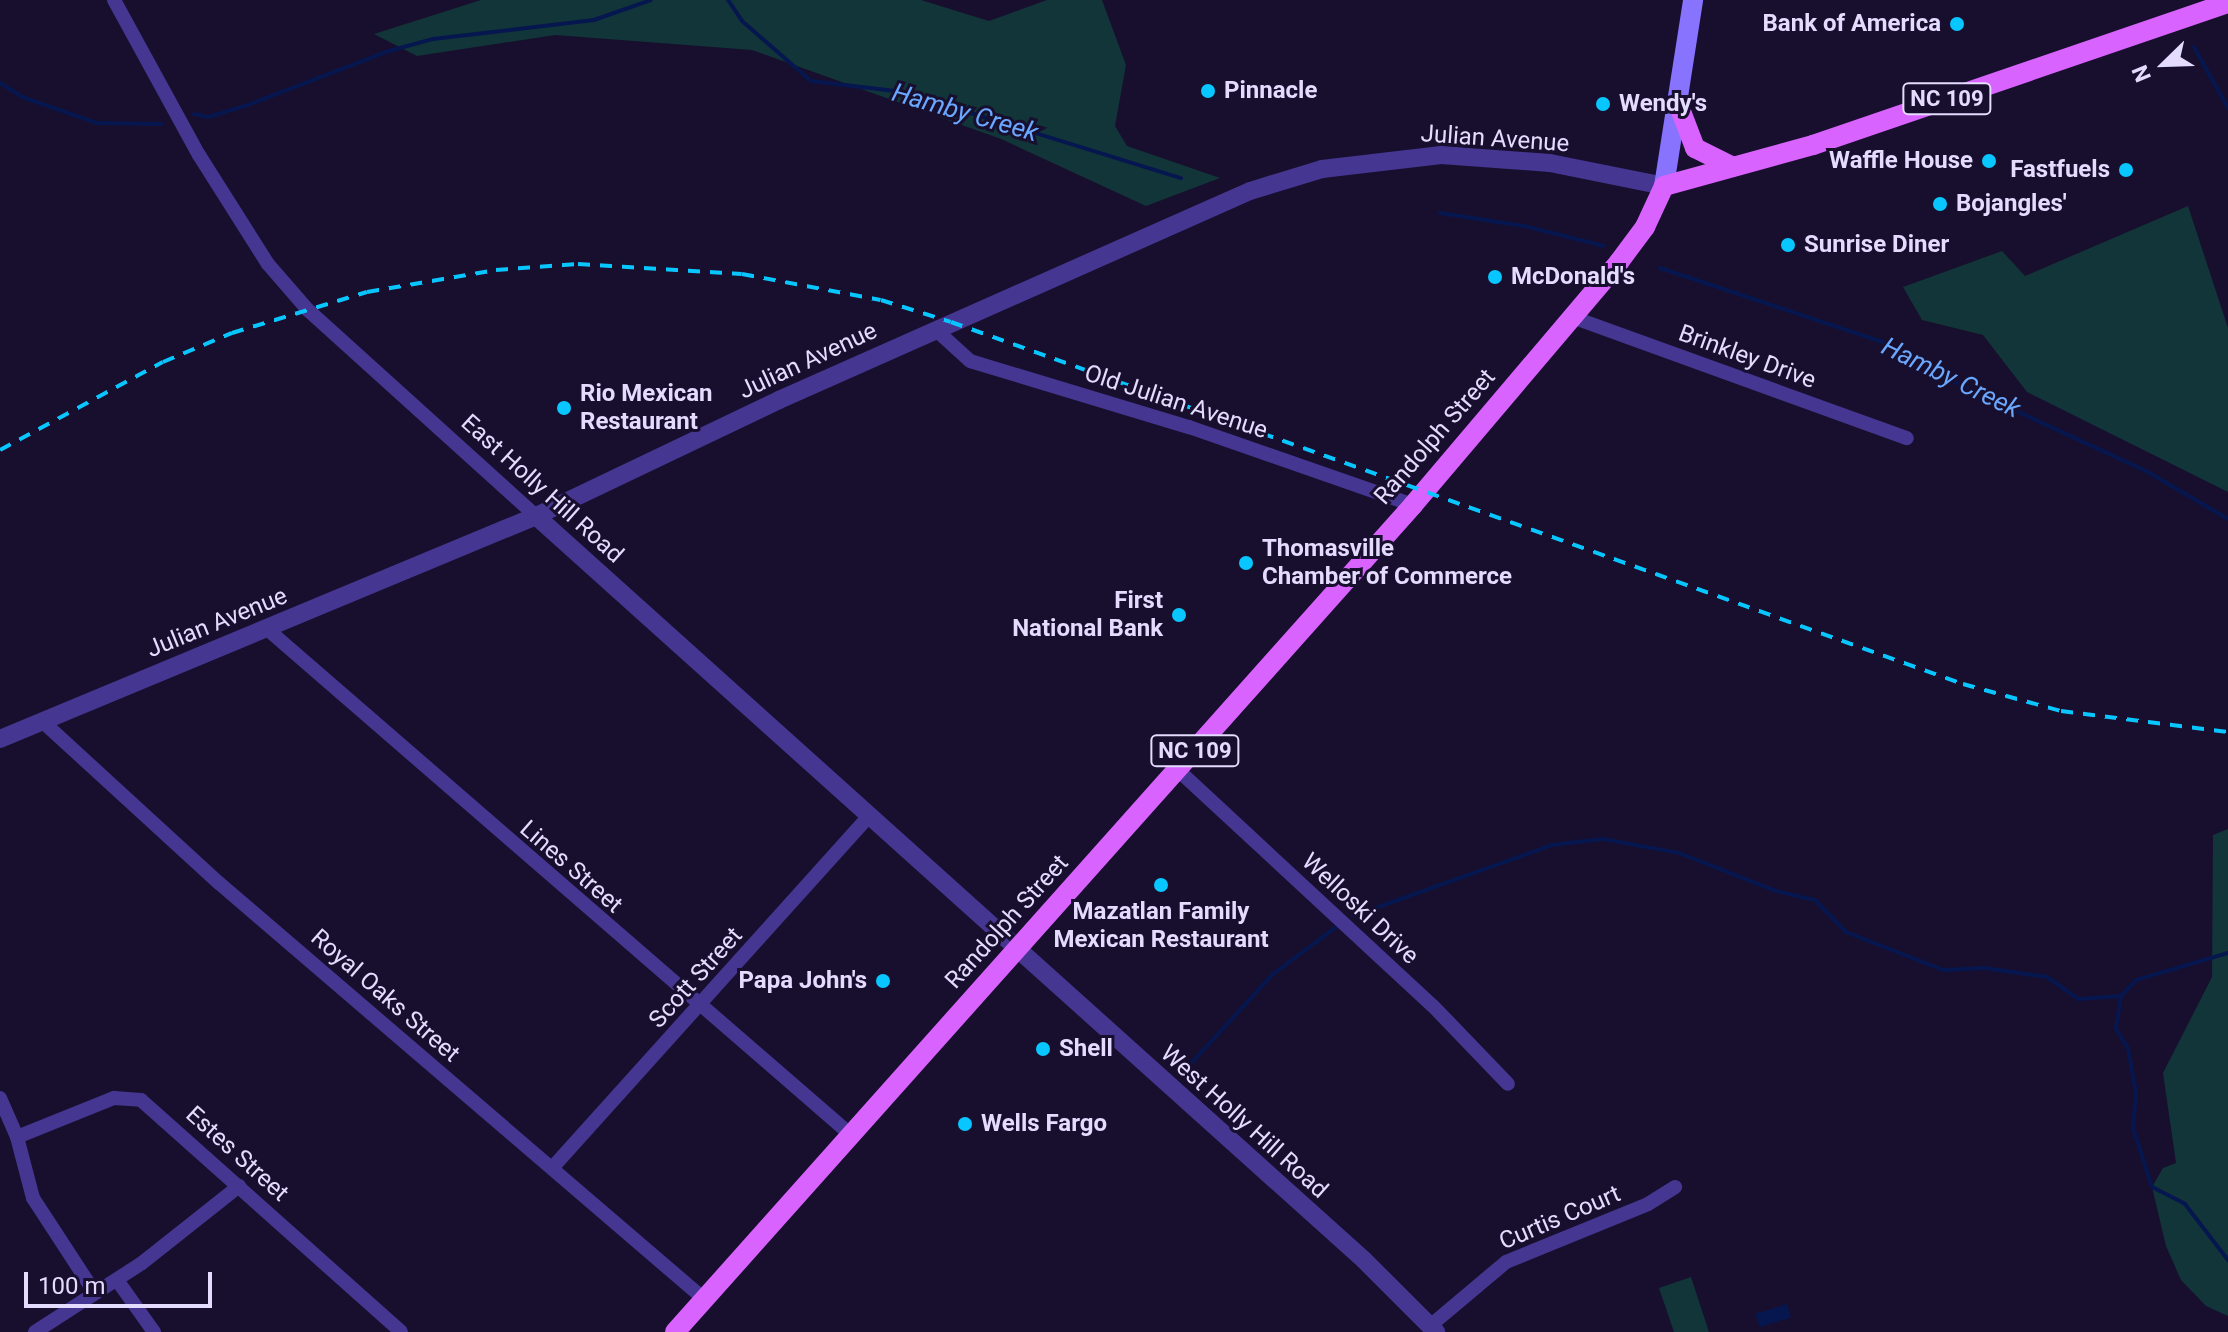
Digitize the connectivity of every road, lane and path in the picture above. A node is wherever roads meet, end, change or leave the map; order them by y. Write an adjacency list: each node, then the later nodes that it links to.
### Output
1 (114, 0): 11 (street, East Holly Hill Road)
2 (1693, 0): 4 (main road)
3 (2228, 3): 5 (main road, NC 109)
4 (1679, 106): 5 (main road); 6 (main road)
5 (1733, 167): 6 (main road, NC 109)
6 (1664, 186): 7 (main road, Randolph Street / NC 109); 8 (street, Julian Avenue)
7 (1572, 317): 9 (street, Brinkley Drive); 10 (main road, Randolph Street / NC 109)
8 (935, 329): 10 (street, Old Julian Avenue); 11 (street, Julian Avenue)
9 (1907, 438)
10 (1413, 505): 15 (main road, Randolph Street / NC 109)
11 (536, 516): 12 (street, Julian Avenue); 16 (street, East Holly Hill Road)
12 (266, 628): 13 (street, Julian Avenue); 18 (street, Lines Street)
13 (42, 721): 14 (street, Julian Avenue); 23 (street, Royal Oaks Street)
14 (0, 739)
15 (1178, 770): 17 (main road, Randolph Street / NC 109); 19 (street, Welloski Drive)
16 (869, 816): 17 (street, East Holly Hill Road); 18 (street, Scott Street)
17 (1016, 951): 21 (main road, Randolph Street / NC 109); 29 (street, West Holly Hill Road)
18 (700, 1007): 21 (street, Lines Street); 23 (street, Scott Street)
19 (1508, 1084)
20 (0, 1098): 22 (street)
21 (851, 1135): 28 (main road, Randolph Street / NC 109)
22 (17, 1137): 24 (street, Estes Street); 27 (street)
23 (553, 1167): 28 (street, Royal Oaks Street)
24 (239, 1186): 26 (street); 32 (street, Estes Street)
25 (1675, 1187): 29 (street, Curtis Court)
26 (117, 1280): 27 (street); 31 (street)
27 (95, 1293): 30 (street)
28 (704, 1299): 33 (main road, Randolph Street / NC 109)
29 (1433, 1329)
30 (35, 1332)
31 (154, 1332)
32 (401, 1332)
33 (675, 1332)

